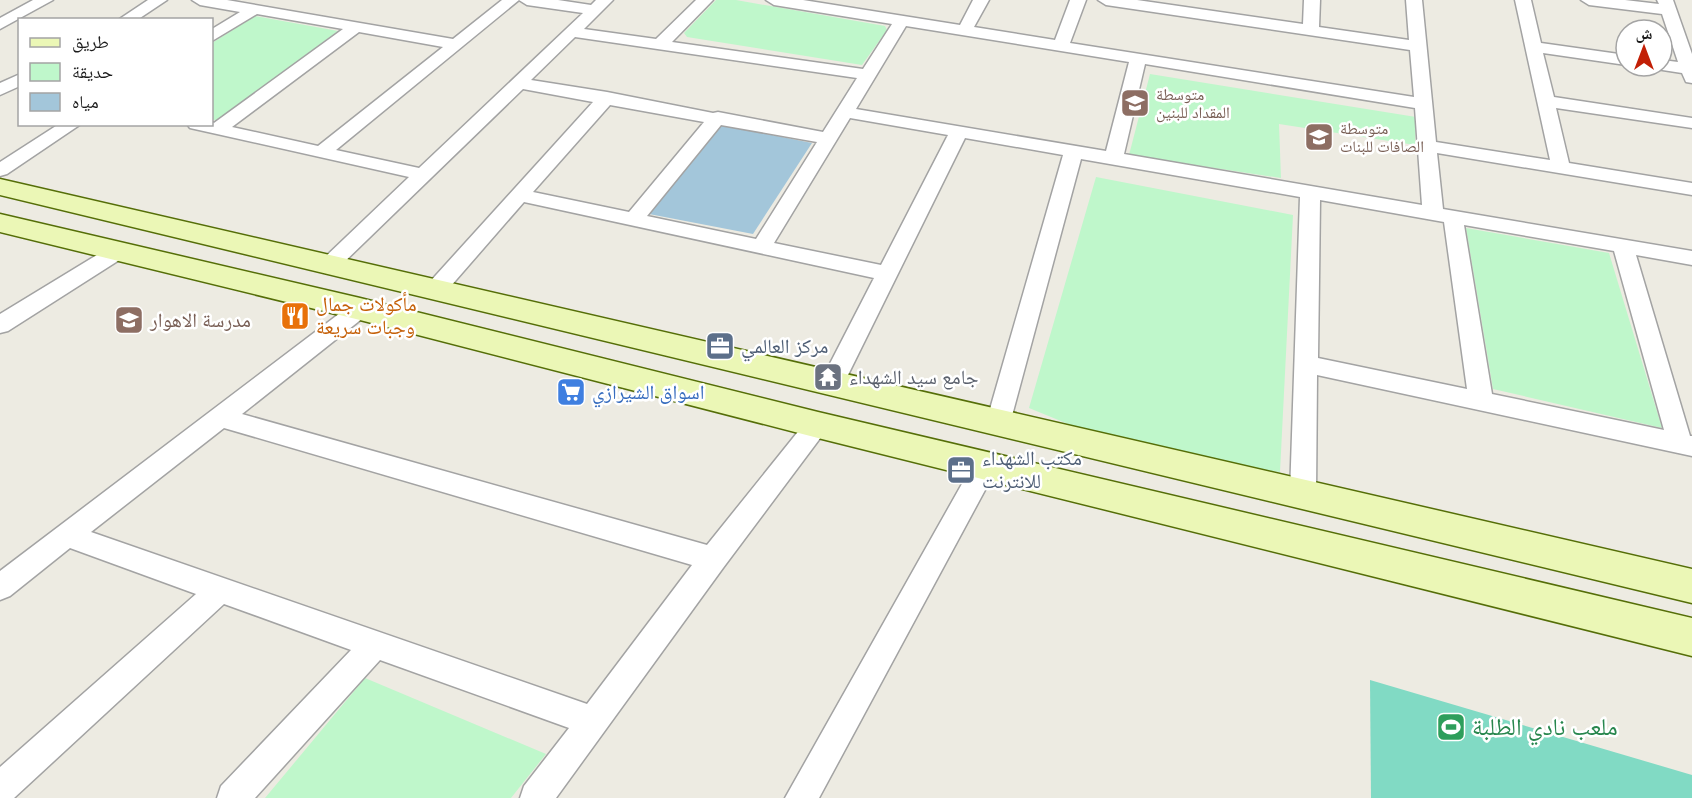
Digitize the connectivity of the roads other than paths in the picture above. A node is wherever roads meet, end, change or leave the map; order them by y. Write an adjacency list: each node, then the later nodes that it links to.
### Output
1 (45, 0): 20 (street)
2 (159, 0): 19 (street)
3 (200, 0): 18 (street)
4 (511, 0): 28 (street)
5 (527, 0): 15 (street)
6 (705, 0): 27 (street)
7 (774, 0): 21 (street)
8 (981, 0): 23 (street)
9 (1078, 0): 29 (street)
10 (1106, 0): 17 (street)
11 (1312, 0): 24 (street)
12 (1414, 0): 30 (street)
13 (1523, 0): 31 (street)
14 (1589, 0): 16 (street)
15 (599, 5): 25 (street)
16 (1666, 5): 35 (street)
17 (1202, 7): 24 (street)
18 (254, 10): 22 (street); 26 (street)
19 (128, 18)
20 (4, 19)
21 (902, 20): 23 (street); 36 (street)
22 (355, 28): 28 (street); 48 (street)
23 (965, 30): 29 (street)
24 (1311, 30): 30 (street)
25 (572, 32): 27 (street); 38 (street)
26 (213, 35)
27 (662, 43): 36 (street)
28 (454, 44): 53 (street)
29 (1061, 46): 32 (street)
30 (1418, 46): 42 (street)
31 (1533, 47): 33 (street); 41 (street)
32 (1138, 58): 42 (street); 54 (street)
33 (1614, 58)
34 (1674, 69): 35 (street)
35 (1690, 74)
36 (868, 75): 43 (street)
37 (18, 80): 39 (street)
38 (519, 83): 40 (street); 57 (street)
39 (0, 90)
40 (607, 97): 44 (street); 61 (street)
41 (1546, 101): 45 (street); 55 (street)
42 (1423, 104): 51 (street)
43 (845, 112): 49 (street); 50 (street)
44 (718, 117): 50 (street); 63 (street)
45 (1692, 123)
46 (69, 126): 56 (street)
47 (204, 126): 48 (street)
48 (217, 129): 53 (street)
49 (959, 132): 52 (street); 70 (street)
50 (829, 139): 66 (street)
51 (1427, 146): 55 (street); 62 (street)
52 (1074, 151): 54 (street); 78 (street)
53 (322, 152): 57 (street)
54 (1114, 158): 60 (street)
55 (1561, 168): 59 (street)
56 (0, 170)
57 (420, 174): 69 (street)
58 (0, 187): 69 (main road)
59 (1692, 189)
60 (1310, 192): 62 (street); 74 (street)
61 (520, 195): 63 (street); 71 (street)
62 (1443, 215): 65 (street); 76 (street)
63 (634, 219): 66 (street)
64 (1, 224): 67 (main road)
65 (1623, 246): 68 (street); 80 (street)
66 (761, 247): 70 (street)
67 (117, 252): 72 (main road); 73 (street)
68 (1692, 258)
69 (330, 264): 71 (main road)
70 (887, 274): 75 (street)
71 (435, 290): 75 (main road)
72 (360, 309): 77 (street); 79 (main road)
73 (0, 325)
74 (1306, 363): 76 (street); 82 (street)
75 (832, 383): 78 (main road)
76 (1481, 401): 80 (street)
77 (220, 417): 83 (street); 84 (street)
78 (998, 423): 81 (main road); 82 (main road)
79 (818, 425): 81 (main road); 84 (street)
80 (1686, 445)
81 (985, 466): 88 (main road); 94 (street)
82 (1303, 494): 85 (main road)
83 (68, 536): 86 (street); 87 (street)
84 (713, 559): 90 (street)
85 (1692, 586)
86 (0, 587)
87 (220, 590): 89 (street); 91 (street)
88 (1692, 637)
89 (375, 645): 90 (street); 92 (street)
90 (592, 721): 93 (street)
91 (0, 789)
92 (233, 798)
93 (536, 798)
94 (801, 798)

